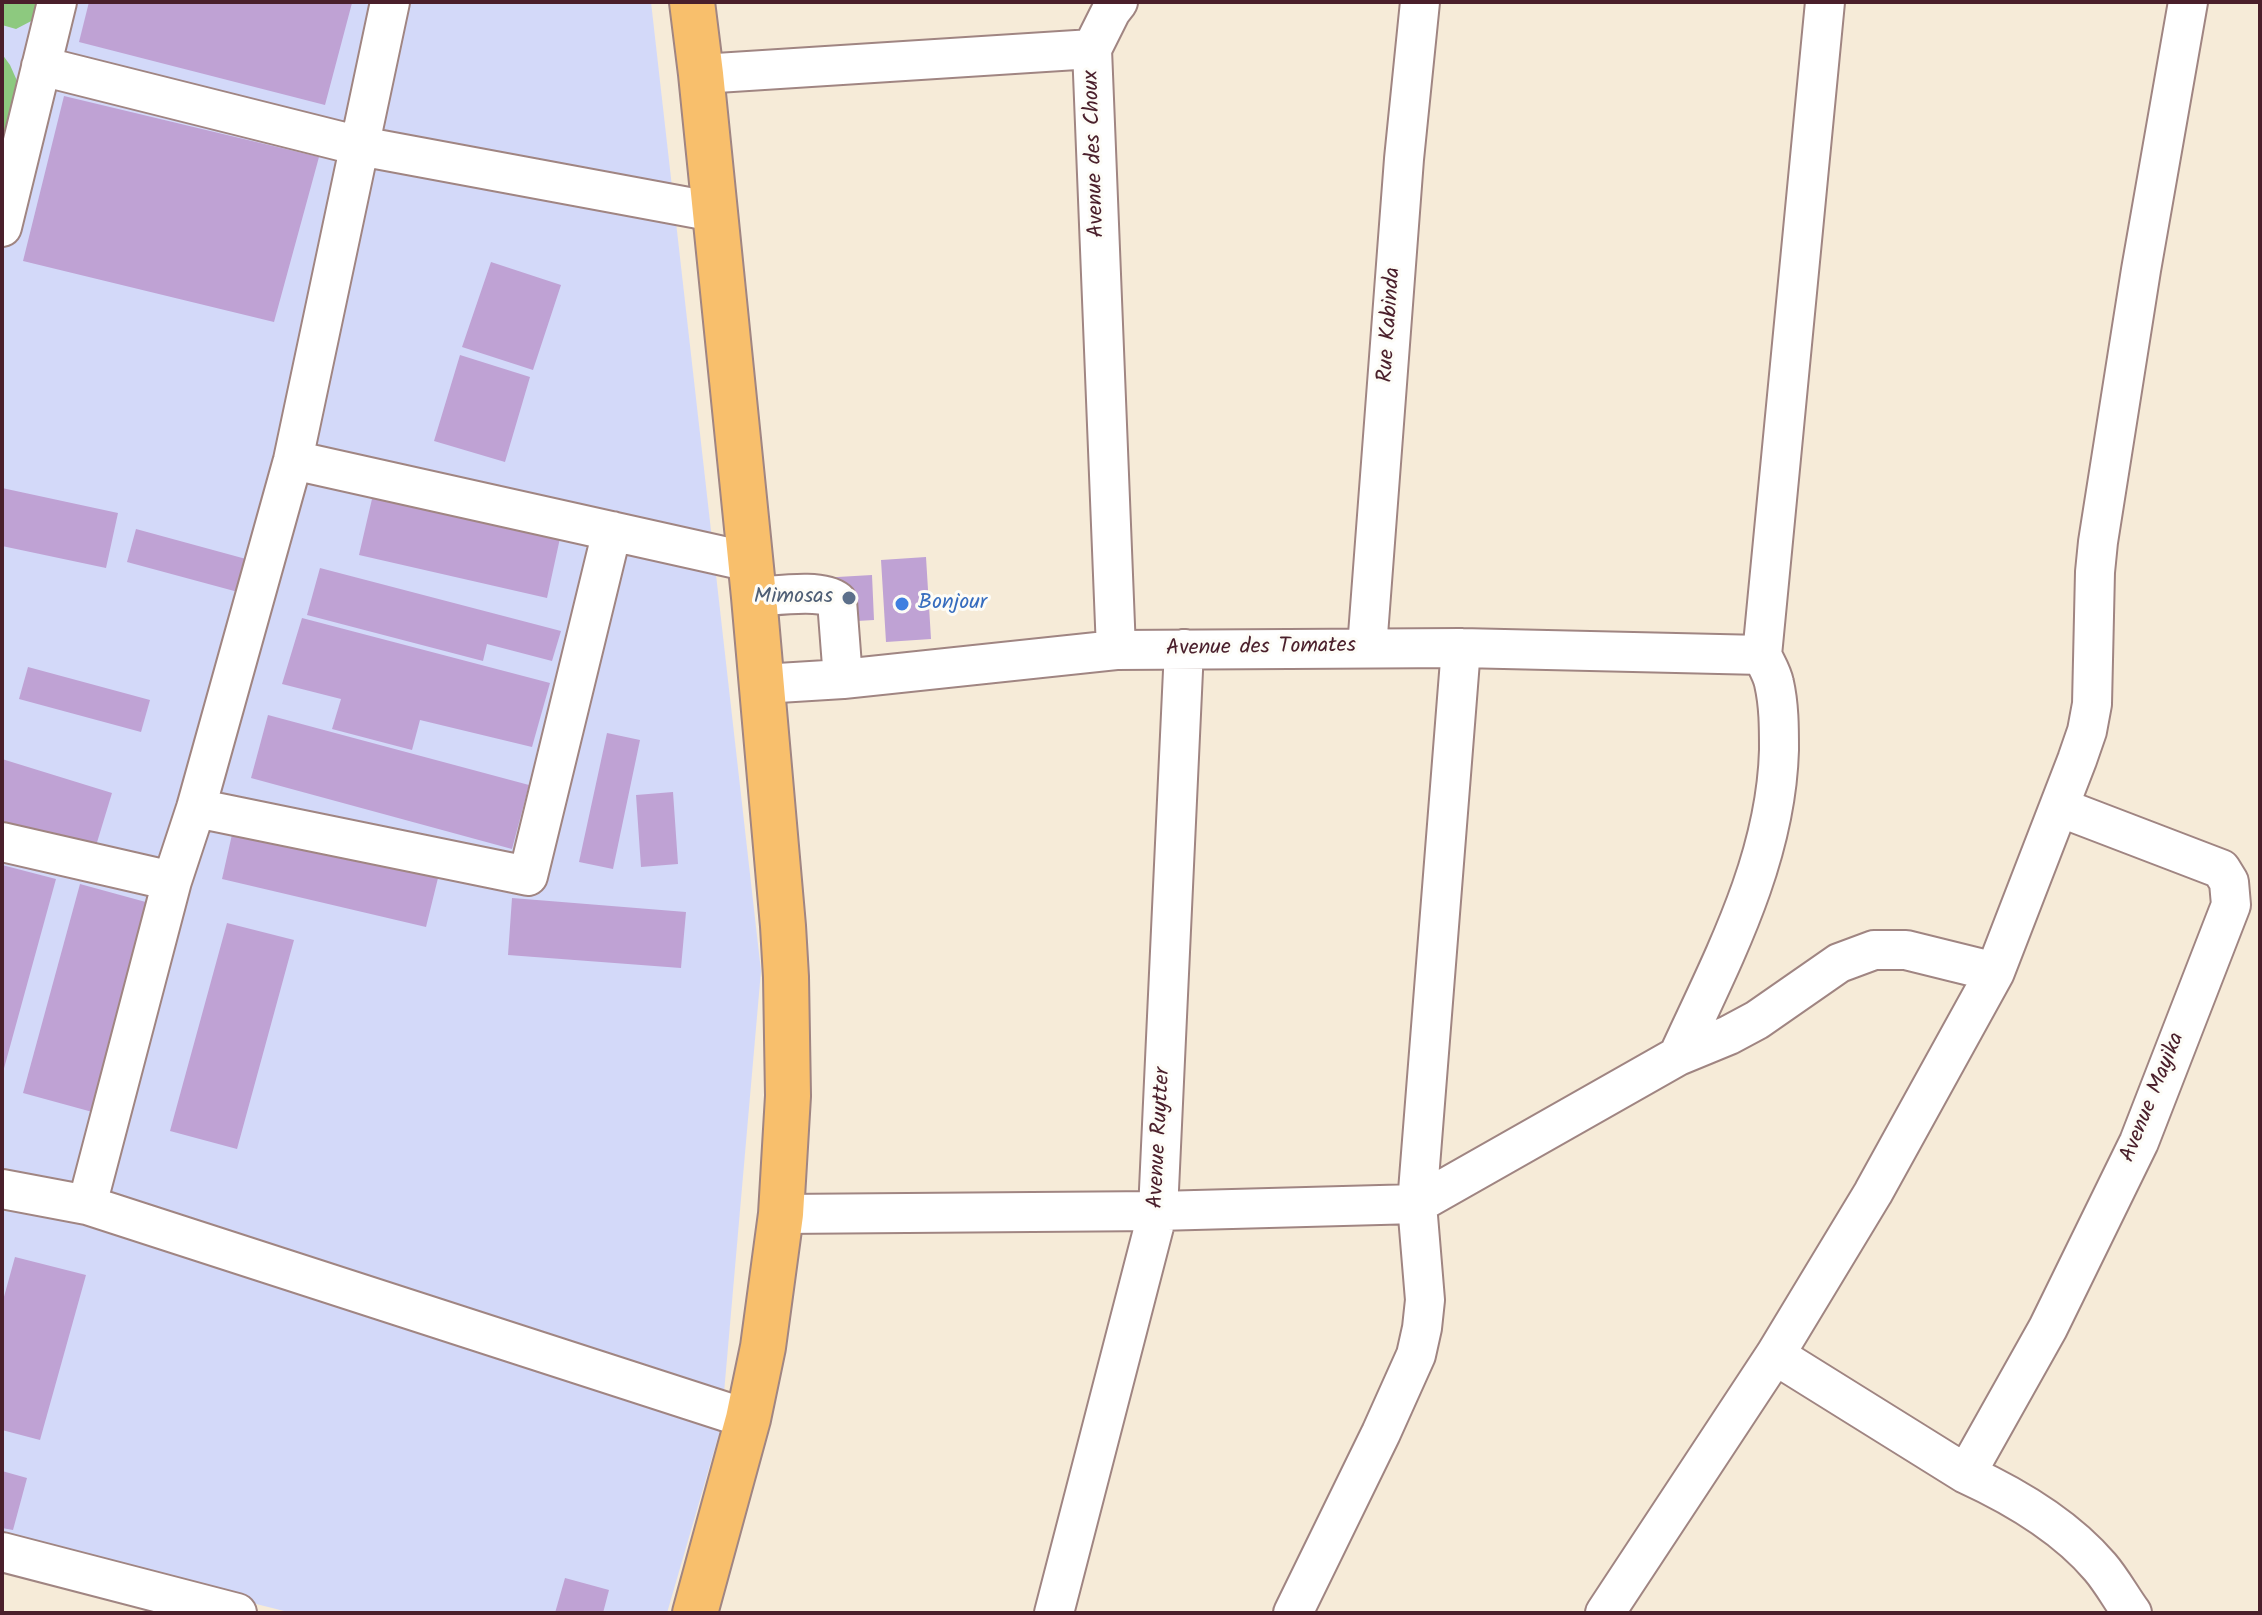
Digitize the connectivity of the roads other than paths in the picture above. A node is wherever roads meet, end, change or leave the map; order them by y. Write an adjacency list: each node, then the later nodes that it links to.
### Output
1 (57, 2): 9 (street)
2 (390, 2): 11 (street)
3 (692, 2): 10 (main road)
4 (1118, 2): 8 (street)
5 (1420, 2): 17 (street, Rue Kabinda)
6 (1825, 2): 21 (street)
7 (2188, 2): 24 (street)
8 (1092, 49): 10 (street, Avenue des Choux); 20 (street, Avenue des Choux)
9 (41, 66): 11 (street); 13 (street)
10 (701, 74): 12 (main road)
11 (360, 146): 12 (street); 14 (street)
12 (715, 212): 16 (main road)
13 (2, 227)
14 (293, 460): 15 (street); 25 (street)
15 (612, 531): 16 (street); 25 (street)
16 (752, 579): 22 (street); 23 (main road)
17 (1367, 648): 18 (street, Avenue des Tomates); 19 (street, Avenue des Tomates)
18 (1461, 648): 21 (street, Avenue des Tomates); 31 (street)
19 (1184, 649): 20 (street, Avenue des Tomates); 33 (street, Avenue Ruytter)
20 (1116, 650): 22 (street, Avenue des Tomates)
21 (1762, 655): 29 (street)
22 (843, 679): 23 (street, Avenue des Tomates)
23 (762, 684): 34 (main road)
24 (2059, 807): 28 (street); 37 (street, Avenue Mayika)
25 (196, 808): 27 (street)
26 (2, 842): 27 (street)
27 (172, 881): 32 (street)
28 (1995, 972): 29 (street); 35 (street)
29 (1678, 1056): 31 (street)
30 (2, 1189): 32 (street)
31 (1417, 1204): 33 (street); 42 (street)
32 (87, 1205): 36 (street)
33 (1158, 1211): 34 (street); 41 (street, Avenue Ruytter)
34 (781, 1214): 36 (main road)
35 (1775, 1355): 37 (street); 43 (street)
36 (748, 1419): 40 (main road)
37 (1966, 1474): 44 (street)
38 (2, 1552): 39 (street)
39 (237, 1613)
40 (695, 1613)
41 (1054, 1613)
42 (1293, 1613)
43 (1605, 1613)
44 (2132, 1613)

